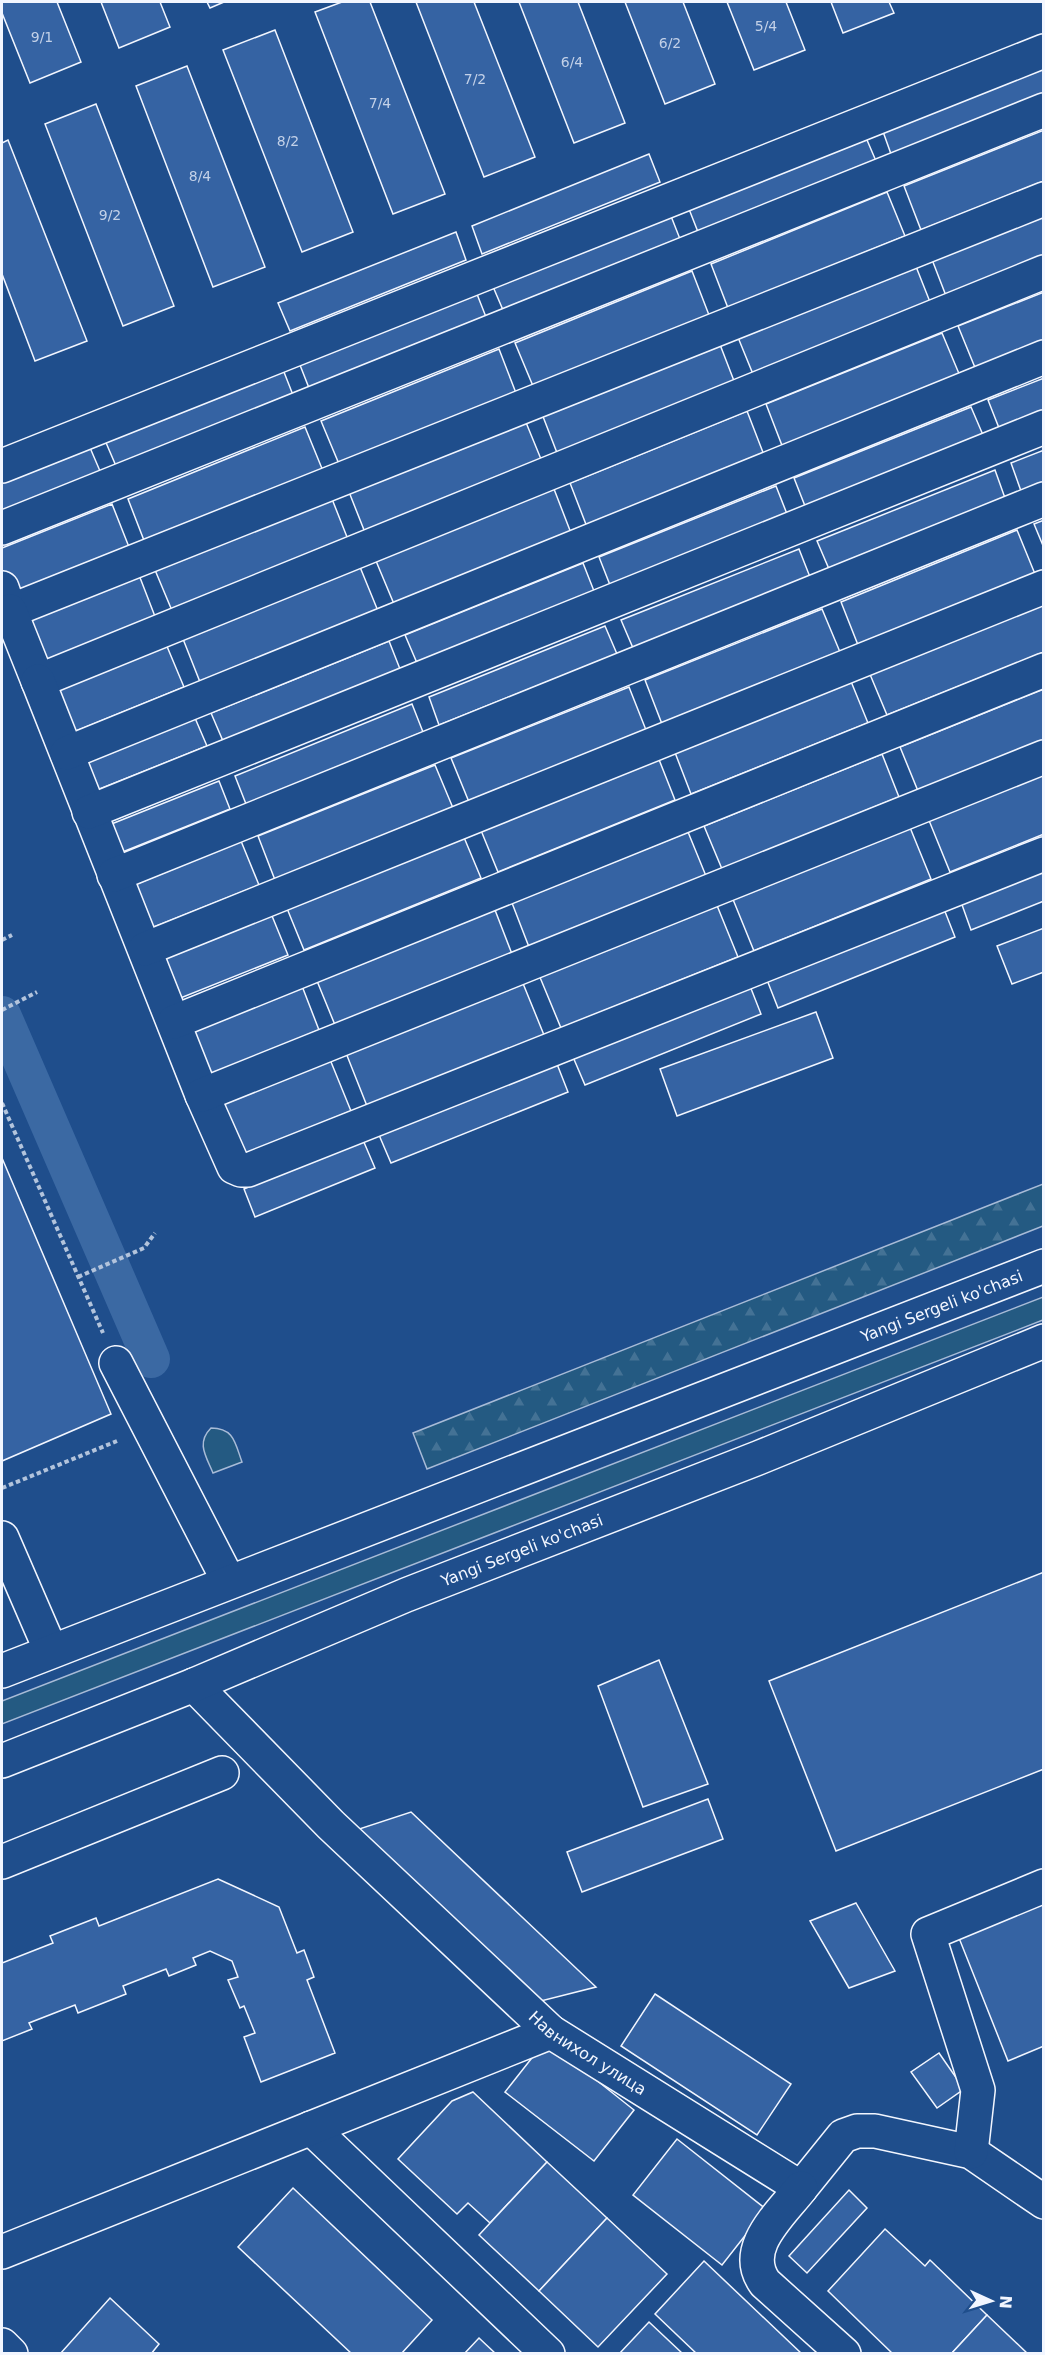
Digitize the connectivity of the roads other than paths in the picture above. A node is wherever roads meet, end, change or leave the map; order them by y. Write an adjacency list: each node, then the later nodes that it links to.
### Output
1 (1044, 51): 7 (street)
2 (1044, 110): 9 (street)
3 (1044, 199): 11 (street)
4 (1044, 272): 13 (street)
5 (1044, 357): 14 (street)
6 (1044, 428): 16 (street)
7 (2, 466)
8 (1044, 499): 18 (street)
9 (2, 528)
10 (1044, 587): 19 (street)
11 (6, 599): 13 (street)
12 (1044, 670): 20 (street)
13 (38, 681): 14 (street)
14 (67, 753): 16 (street)
15 (1044, 757): 21 (street)
16 (89, 812): 18 (street)
17 (1044, 855): 21 (street)
18 (114, 874): 19 (street)
19 (145, 949): 20 (street)
20 (174, 1022): 21 (street)
21 (202, 1095)
22 (1044, 1266): 26 (street, Yangi Sergeli ko'chasi)
23 (1044, 1341): 29 (street, Yangi Sergeli ko'chasi)
24 (116, 1364): 26 (street)
25 (2, 1538): 27 (street)
26 (229, 1582): 27 (street, Yangi Sergeli ko'chasi)
27 (51, 1651): 28 (street, Yangi Sergeli ko'chasi)
28 (2, 1671)
29 (194, 1685): 30 (street, Yangi Sergeli ko'chasi); 34 (street, Навнихол улица)
30 (2, 1761)
31 (222, 1773): 32 (street)
32 (2, 1862)
33 (1044, 1886): 36 (street)
34 (551, 2032): 35 (street); 37 (street, Навнихол улица)
35 (310, 2128): 39 (street); 42 (street)
36 (971, 2152): 37 (street); 38 (street)
37 (801, 2188): 43 (street)
38 (1044, 2202)
39 (2, 2252)
40 (2, 2345): 41 (street)
41 (11, 2354)
42 (549, 2354)
43 (844, 2354)

